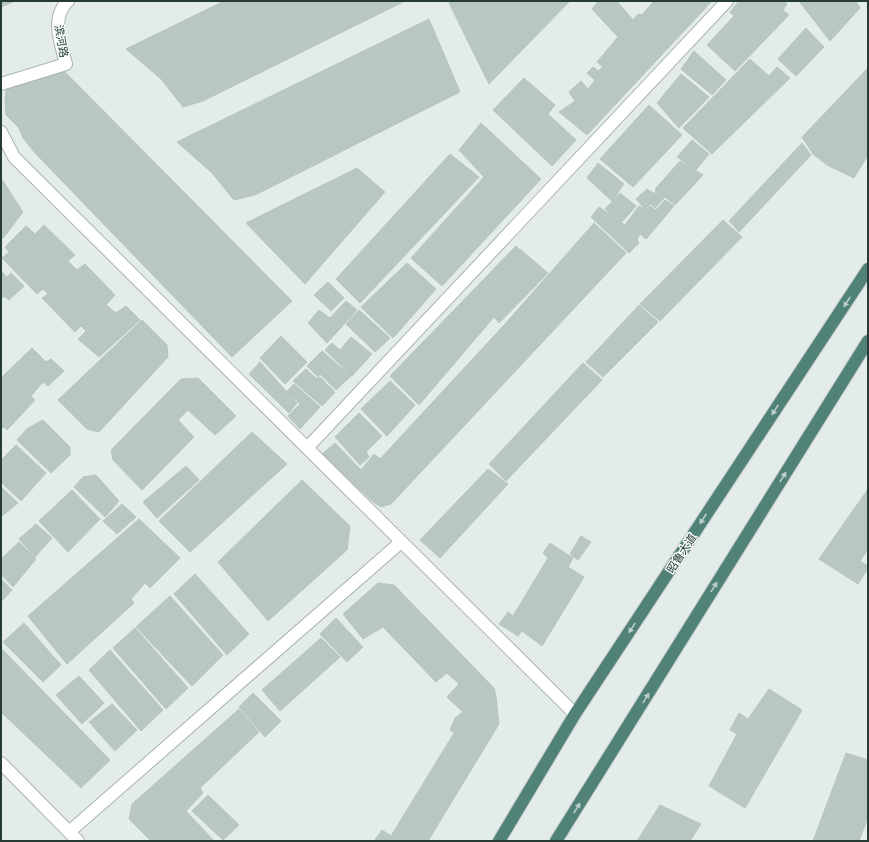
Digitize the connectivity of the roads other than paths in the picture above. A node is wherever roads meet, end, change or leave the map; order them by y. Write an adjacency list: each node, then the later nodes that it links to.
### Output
1 (68, 1): 3 (street, 滨河路)
2 (727, 1): 7 (street)
3 (1, 84)
4 (1, 132): 7 (street)
5 (868, 269): 9 (highway, 昭鲁大道, one-way to 9)
6 (868, 341): 14 (highway, one-way to 6)
7 (308, 447): 8 (street)
8 (401, 542): 9 (street); 11 (street)
9 (575, 714): 13 (highway, 昭鲁大道)
10 (1, 763): 11 (street)
11 (69, 832): 12 (street)
12 (78, 841)
13 (499, 841)
14 (556, 841)

